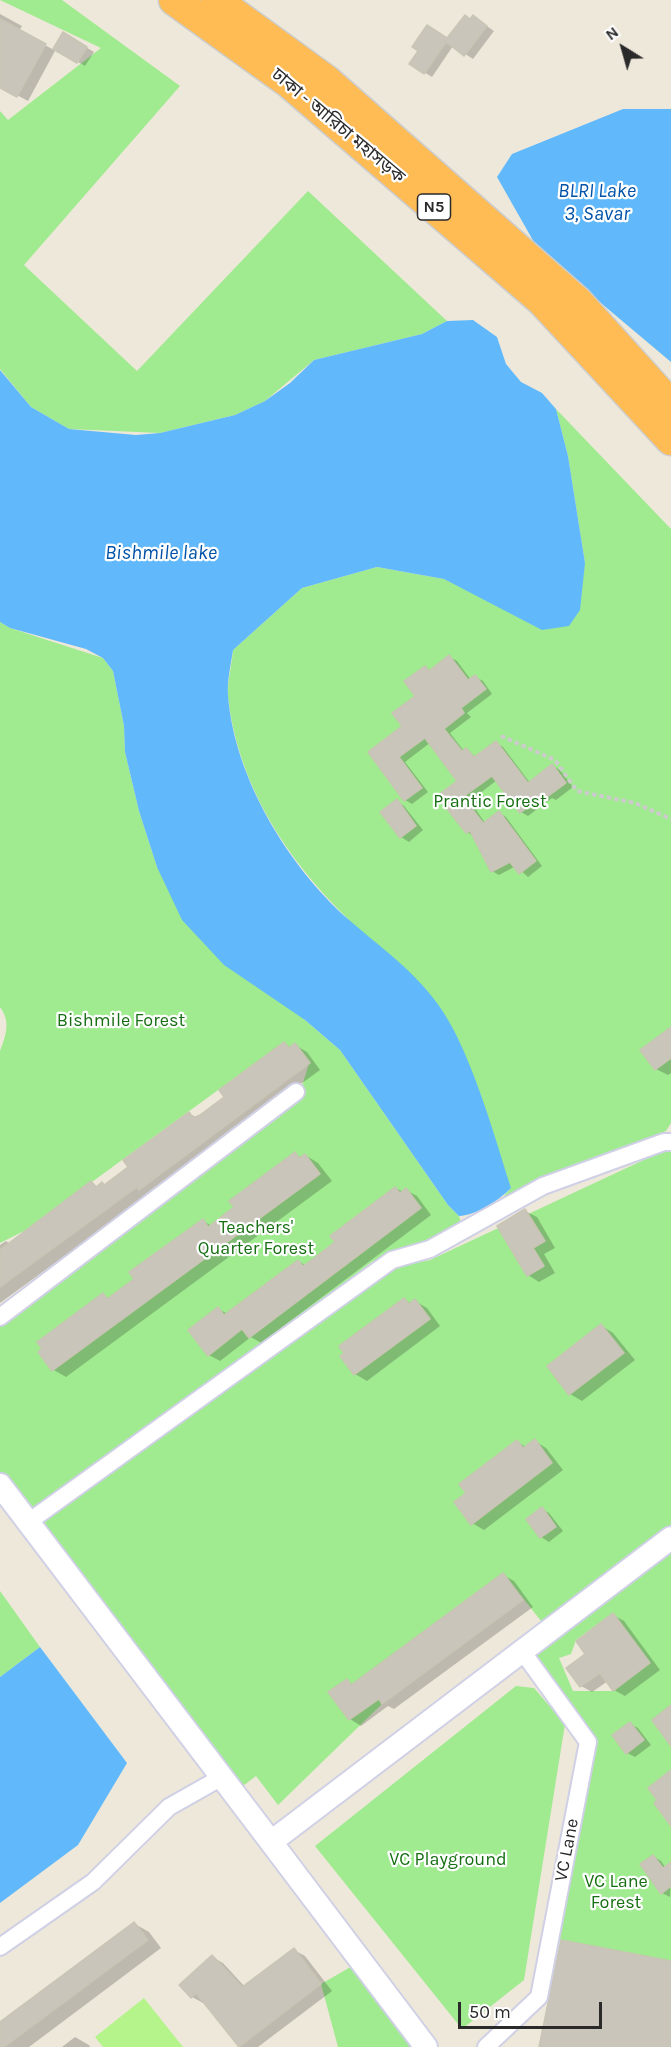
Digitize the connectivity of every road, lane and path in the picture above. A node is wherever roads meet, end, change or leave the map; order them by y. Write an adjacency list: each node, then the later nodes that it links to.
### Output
1 (174, 0): 4 (highway, ঢাকা - আরিচা মহাসড়ক / N5)
2 (216, 0): 3 (highway, ঢাকা - আরিচা মহাসড়ক / N5)
3 (671, 405)
4 (671, 440)
5 (501, 736): 6 (path)
6 (671, 819)
7 (296, 1092): 9 (street)
8 (671, 1142): 11 (street)
9 (0, 1317)
10 (0, 1485): 11 (street)
11 (27, 1522): 14 (street)
12 (671, 1538): 13 (street)
13 (522, 1651): 15 (street); 18 (street, VC Lane)
14 (222, 1777): 15 (street); 16 (street)
15 (271, 1842): 17 (street)
16 (0, 1947)
17 (426, 2047)
18 (486, 2047)

